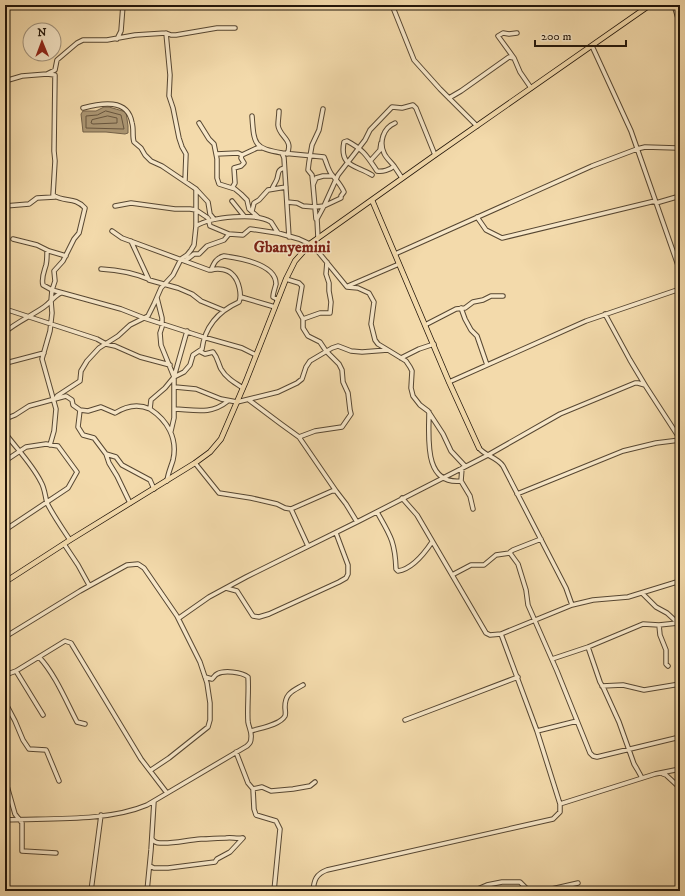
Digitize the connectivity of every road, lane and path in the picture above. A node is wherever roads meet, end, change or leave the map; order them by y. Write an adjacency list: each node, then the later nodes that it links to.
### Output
1 (122, 5): 9 (street)
2 (392, 5): 17 (street)
3 (650, 5): 10 (main road)
4 (674, 5): 5 (street)
5 (680, 25)
6 (235, 28): 7 (street)
7 (166, 33): 9 (street); 45 (street)
8 (516, 33): 11 (street)
9 (117, 39): 12 (street)
10 (592, 46): 16 (main road); 29 (street)
11 (514, 58): 16 (street); 17 (street)
12 (55, 70): 13 (street); 14 (street)
13 (47, 74): 14 (street); 15 (street)
14 (55, 75): 52 (street)
15 (5, 81)
16 (531, 88): 24 (main road)
17 (448, 98): 24 (street)
18 (83, 108): 45 (street)
19 (323, 109): 35 (street)
20 (279, 111): 31 (street)
21 (252, 116): 28 (street)
22 (199, 123): 32 (street)
23 (395, 123): 25 (street)
24 (477, 126): 34 (main road)
25 (382, 142): 37 (street); 39 (street)
26 (358, 147): 34 (street); 37 (street); 38 (street); 38 (street)
27 (680, 147): 29 (street)
28 (261, 148): 30 (street); 33 (street)
29 (637, 149): 56 (street); 65 (street)
30 (282, 153): 31 (street); 36 (street)
31 (288, 153): 35 (street); 36 (street)
32 (216, 154): 33 (street); 48 (street)
33 (242, 155): 48 (street)
34 (435, 155): 44 (main road)
35 (310, 156): 42 (street); 46 (street)
36 (284, 158): 40 (street)
37 (371, 160): 39 (street)
38 (347, 162): 41 (street); 43 (street)
39 (394, 166): 44 (street)
40 (284, 168): 47 (street); 50 (street)
41 (372, 175)
42 (333, 176): 43 (street); 46 (street)
43 (338, 177): 59 (street); 59 (street)
44 (402, 178): 53 (main road)
45 (185, 181): 49 (street)
46 (313, 185): 60 (street)
47 (286, 187): 50 (street); 55 (street)
48 (232, 188): 62 (street)
49 (196, 189): 61 (street); 66 (street)
50 (272, 189): 62 (street)
51 (680, 196): 56 (street)
52 (55, 197): 57 (street); 80 (street)
53 (372, 200): 74 (main road); 79 (main road)
54 (232, 201): 63 (street)
55 (287, 202): 60 (street); 73 (street)
56 (656, 202): 65 (street); 86 (street)
57 (5, 206)
58 (115, 206): 61 (street)
59 (324, 206): 60 (street); 67 (street)
60 (315, 207): 67 (street)
61 (196, 210): 68 (street); 69 (street)
62 (252, 211): 64 (street)
63 (244, 216): 64 (street); 66 (street)
64 (258, 217): 71 (street)
65 (477, 217): 79 (street)
66 (214, 219): 68 (street)
67 (316, 219): 74 (street)
68 (209, 220): 69 (street); 72 (street)
69 (196, 226): 81 (street)
70 (112, 231): 76 (street)
71 (278, 233): 72 (street); 73 (street)
72 (229, 234): 81 (street)
73 (289, 237): 77 (street)
74 (318, 238): 77 (main road)
75 (13, 239): 80 (street)
76 (131, 241): 81 (street); 87 (street)
77 (311, 244): 82 (street); 88 (main road)
78 (47, 252): 92 (street)
79 (395, 254): 83 (main road)
80 (66, 256): 92 (street)
81 (183, 260): 85 (street); 89 (street)
82 (327, 262): 90 (street); 106 (street)
83 (399, 264): 90 (street); 109 (main road)
84 (101, 269): 87 (street)
85 (211, 270): 95 (street); 97 (street)
86 (680, 271)
87 (148, 279): 89 (street)
88 (286, 279): 97 (main road); 106 (street)
89 (164, 284): 96 (street); 102 (street)
90 (347, 286): 115 (street)
91 (680, 289): 103 (street)
92 (52, 290): 93 (street); 98 (street)
93 (61, 293): 98 (street); 105 (street)
94 (503, 296): 100 (street)
95 (241, 297): 99 (street); 102 (street)
96 (156, 298): 105 (street); 107 (street)
97 (278, 299): 99 (main road)
98 (51, 301): 104 (street); 108 (street)
99 (275, 307): 119 (main road)
100 (462, 308): 109 (street); 122 (street)
101 (5, 309): 104 (street)
102 (223, 310): 112 (street)
103 (606, 314): 122 (street); 126 (street)
104 (28, 317): 108 (street); 111 (street)
105 (144, 318): 107 (street); 113 (street)
106 (303, 319): 117 (street)
107 (162, 323): 110 (street); 123 (street)
108 (51, 324): 113 (street); 118 (street)
109 (425, 325): 114 (main road)
110 (187, 331): 112 (street); 124 (street)
111 (5, 332)
112 (203, 337): 116 (street); 119 (street)
113 (106, 344): 123 (street); 129 (street)
114 (434, 344): 120 (street); 125 (main road)
115 (388, 350): 117 (street); 120 (street)
116 (199, 351): 124 (street); 128 (street)
117 (326, 352): 130 (street); 140 (street)
118 (44, 353): 121 (street); 129 (street)
119 (256, 355): 128 (main road)
120 (401, 358): 136 (street)
121 (5, 365)
122 (487, 365): 125 (street)
123 (170, 366): 124 (street)
124 (174, 377): 127 (street); 133 (street)
125 (449, 382): 143 (main road)
126 (645, 385): 141 (street); 146 (street)
127 (175, 388): 131 (street); 134 (street)
128 (243, 388): 132 (main road)
129 (54, 399): 135 (street); 137 (street); 142 (street)
130 (249, 400): 132 (street); 140 (street)
131 (228, 401): 132 (street); 134 (street)
132 (237, 402): 148 (main road)
133 (150, 409): 135 (street); 138 (street)
134 (174, 409): 138 (street)
135 (80, 410): 145 (street)
136 (428, 411): 149 (street); 150 (street)
137 (5, 419)
138 (171, 432): 151 (street)
139 (5, 433): 144 (street)
140 (299, 436): 154 (street)
141 (680, 439): 155 (street)
142 (50, 445): 144 (street); 157 (street)
143 (479, 448): 146 (street)
144 (21, 451): 147 (street); 157 (street)
145 (106, 454): 153 (street); 158 (street)
146 (488, 455): 149 (street); 155 (street)
147 (5, 461)
148 (196, 463): 151 (main road); 159 (street)
149 (463, 467): 150 (street); 152 (street)
150 (443, 479): 152 (street); 156 (street)
151 (167, 481): 153 (main road)
152 (461, 481): 160 (street)
153 (154, 489): 158 (main road)
154 (336, 492): 159 (street); 163 (street)
155 (517, 494): 166 (street)
156 (402, 498): 161 (street); 168 (street)
157 (47, 502): 164 (street); 167 (street)
158 (130, 503): 167 (main road)
159 (291, 509): 170 (street)
160 (473, 510)
161 (377, 512): 163 (street); 168 (street)
162 (5, 520): 164 (street)
163 (357, 522): 165 (street)
164 (7, 529)
165 (336, 533): 170 (street); 176 (street)
166 (541, 539): 171 (street); 178 (street)
167 (70, 540): 169 (main road)
168 (432, 542): 172 (street)
169 (64, 544): 174 (main road); 175 (street)
170 (308, 546): 176 (street)
171 (510, 553): 172 (street); 180 (street)
172 (452, 575): 183 (street)
173 (680, 581): 177 (street)
174 (5, 582)
175 (89, 585): 179 (street); 184 (street)
176 (225, 588): 179 (street)
177 (642, 593): 178 (street); 181 (street)
178 (572, 605): 180 (street)
179 (179, 618): 191 (street)
180 (535, 620): 183 (street); 187 (street)
181 (679, 624): 182 (street)
182 (659, 625): 185 (street); 188 (street)
183 (501, 634): 192 (street)
184 (5, 637)
185 (588, 648): 187 (street); 195 (street)
186 (39, 657): 189 (street); 200 (street); 207 (street)
187 (552, 659): 199 (street)
188 (668, 666)
189 (16, 670): 190 (street); 197 (street)
190 (5, 675)
191 (205, 677): 201 (street); 207 (street)
192 (518, 678): 198 (street); 202 (street)
193 (303, 684): 201 (street)
194 (680, 684): 195 (street)
195 (602, 686): 204 (street)
196 (5, 702): 211 (street)
197 (43, 715)
198 (406, 720)
199 (577, 721): 202 (street); 204 (street)
200 (85, 724)
201 (251, 731): 205 (street)
202 (537, 731): 217 (street)
203 (680, 737): 204 (street)
204 (629, 750): 209 (street)
205 (236, 752): 214 (street); 215 (street)
206 (680, 768): 208 (street)
207 (151, 770): 215 (street)
208 (660, 773): 209 (street); 213 (street)
209 (642, 778): 217 (street)
210 (5, 779): 219 (street)
211 (59, 781)
212 (315, 782): 214 (street)
213 (680, 788)
214 (253, 790): 229 (street)
215 (167, 793): 216 (street)
216 (154, 801): 218 (street); 221 (street)
217 (560, 804): 230 (street)
218 (100, 815): 219 (street); 227 (street)
219 (19, 819): 220 (street); 224 (street)
220 (5, 820)
221 (152, 839): 222 (street); 223 (street)
222 (157, 843): 223 (street); 225 (street)
223 (151, 850): 225 (street)
224 (56, 853)
225 (151, 868): 228 (street)
226 (578, 883): 233 (street)
227 (91, 891)
228 (147, 891)
229 (274, 891)
230 (313, 891)
231 (462, 891): 232 (street)
232 (529, 891)
233 (543, 891)

